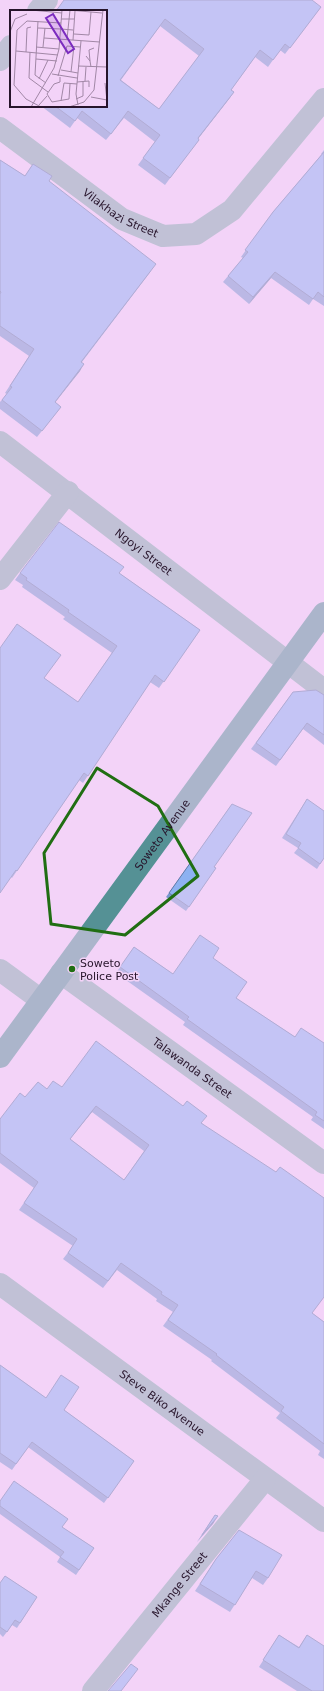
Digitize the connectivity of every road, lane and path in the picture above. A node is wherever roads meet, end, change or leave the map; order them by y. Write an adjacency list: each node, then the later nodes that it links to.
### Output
1 (47, 0): 2 (street)
2 (39, 10)
3 (10, 47): 4 (street)
4 (0, 60)
5 (324, 99): 6 (street, Vilakhazi Street)
6 (0, 128)
7 (0, 442): 8 (street, Ngoyi Street)
8 (68, 492): 9 (street); 11 (street, Ngoyi Street)
9 (0, 579)
10 (324, 613): 11 (street, Soweto Avenue)
11 (287, 663): 12 (street, Ngoyi Street); 14 (street, Soweto Avenue)
12 (324, 690)
13 (0, 970): 15 (street)
14 (62, 973): 15 (street, Soweto Avenue); 17 (street, Talawanda Street)
15 (41, 1000): 16 (street, Soweto Avenue)
16 (0, 1057)
17 (324, 1163)
18 (0, 1284): 19 (street, Steve Biko Avenue)
19 (265, 1479): 20 (street, Steve Biko Avenue); 21 (street, Mkange Street)
20 (324, 1521)
21 (93, 1691)

